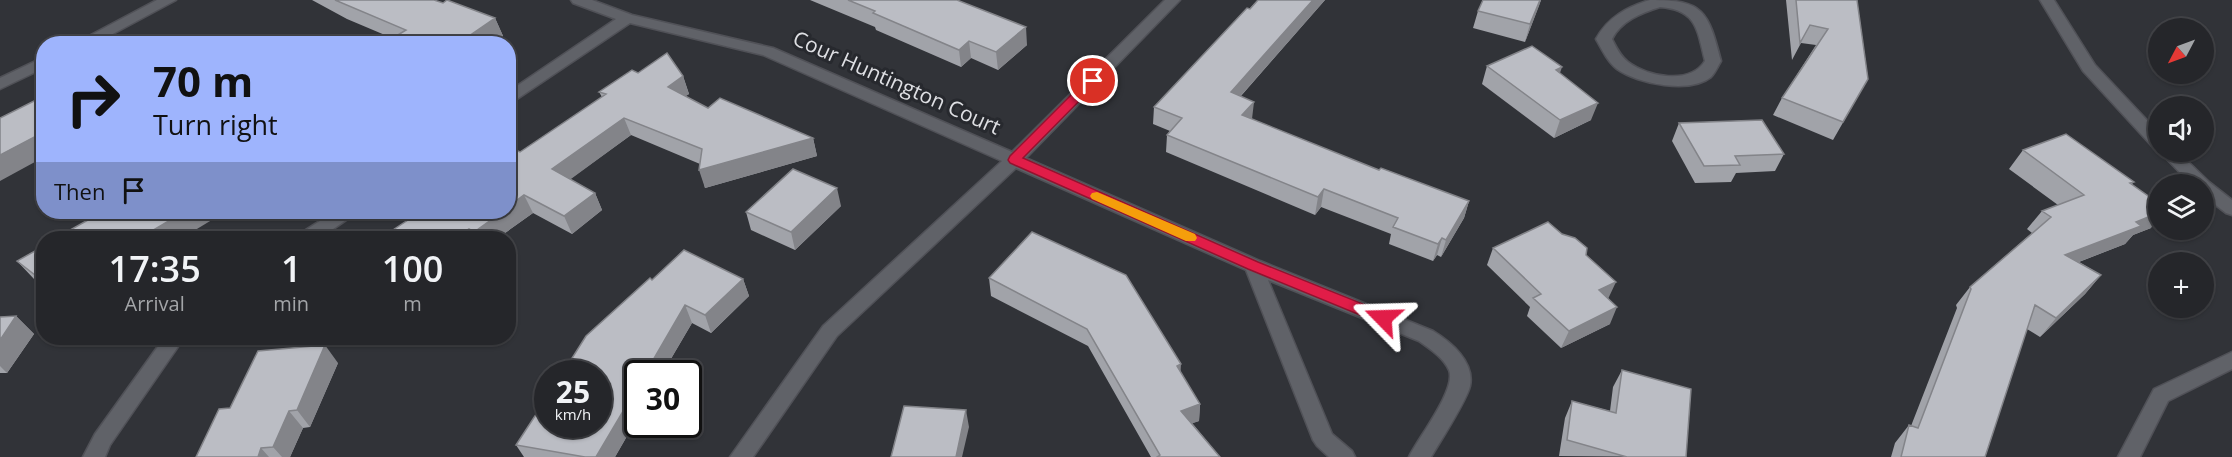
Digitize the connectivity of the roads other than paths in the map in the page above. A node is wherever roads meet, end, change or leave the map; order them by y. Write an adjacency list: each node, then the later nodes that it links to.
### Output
1 (168, 0): 7 (street)
2 (578, 0): 6 (street, Cour Huntington Court)
3 (1173, 0): 12 (street)
4 (2047, 0): 11 (street)
5 (1681, 2): 5 (street)
6 (627, 18): 10 (street); 12 (street, Cour Huntington Court)
7 (97, 36)
8 (36, 66): 9 (street)
9 (0, 84)
10 (516, 94)
11 (2148, 131)
12 (1014, 160): 19 (street, Cour Huntington Court); 23 (street)
13 (2178, 162): 14 (street)
14 (2190, 174)
15 (2214, 195): 16 (street)
16 (2232, 209)
17 (336, 219): 18 (street)
18 (318, 231)
19 (1253, 266): 24 (street); 25 (street, Cour Huntington Court)
20 (169, 345): 22 (street)
21 (2232, 360): 26 (street)
22 (94, 457)
23 (741, 457)
24 (1344, 457)
25 (1420, 457)
26 (2129, 457)

